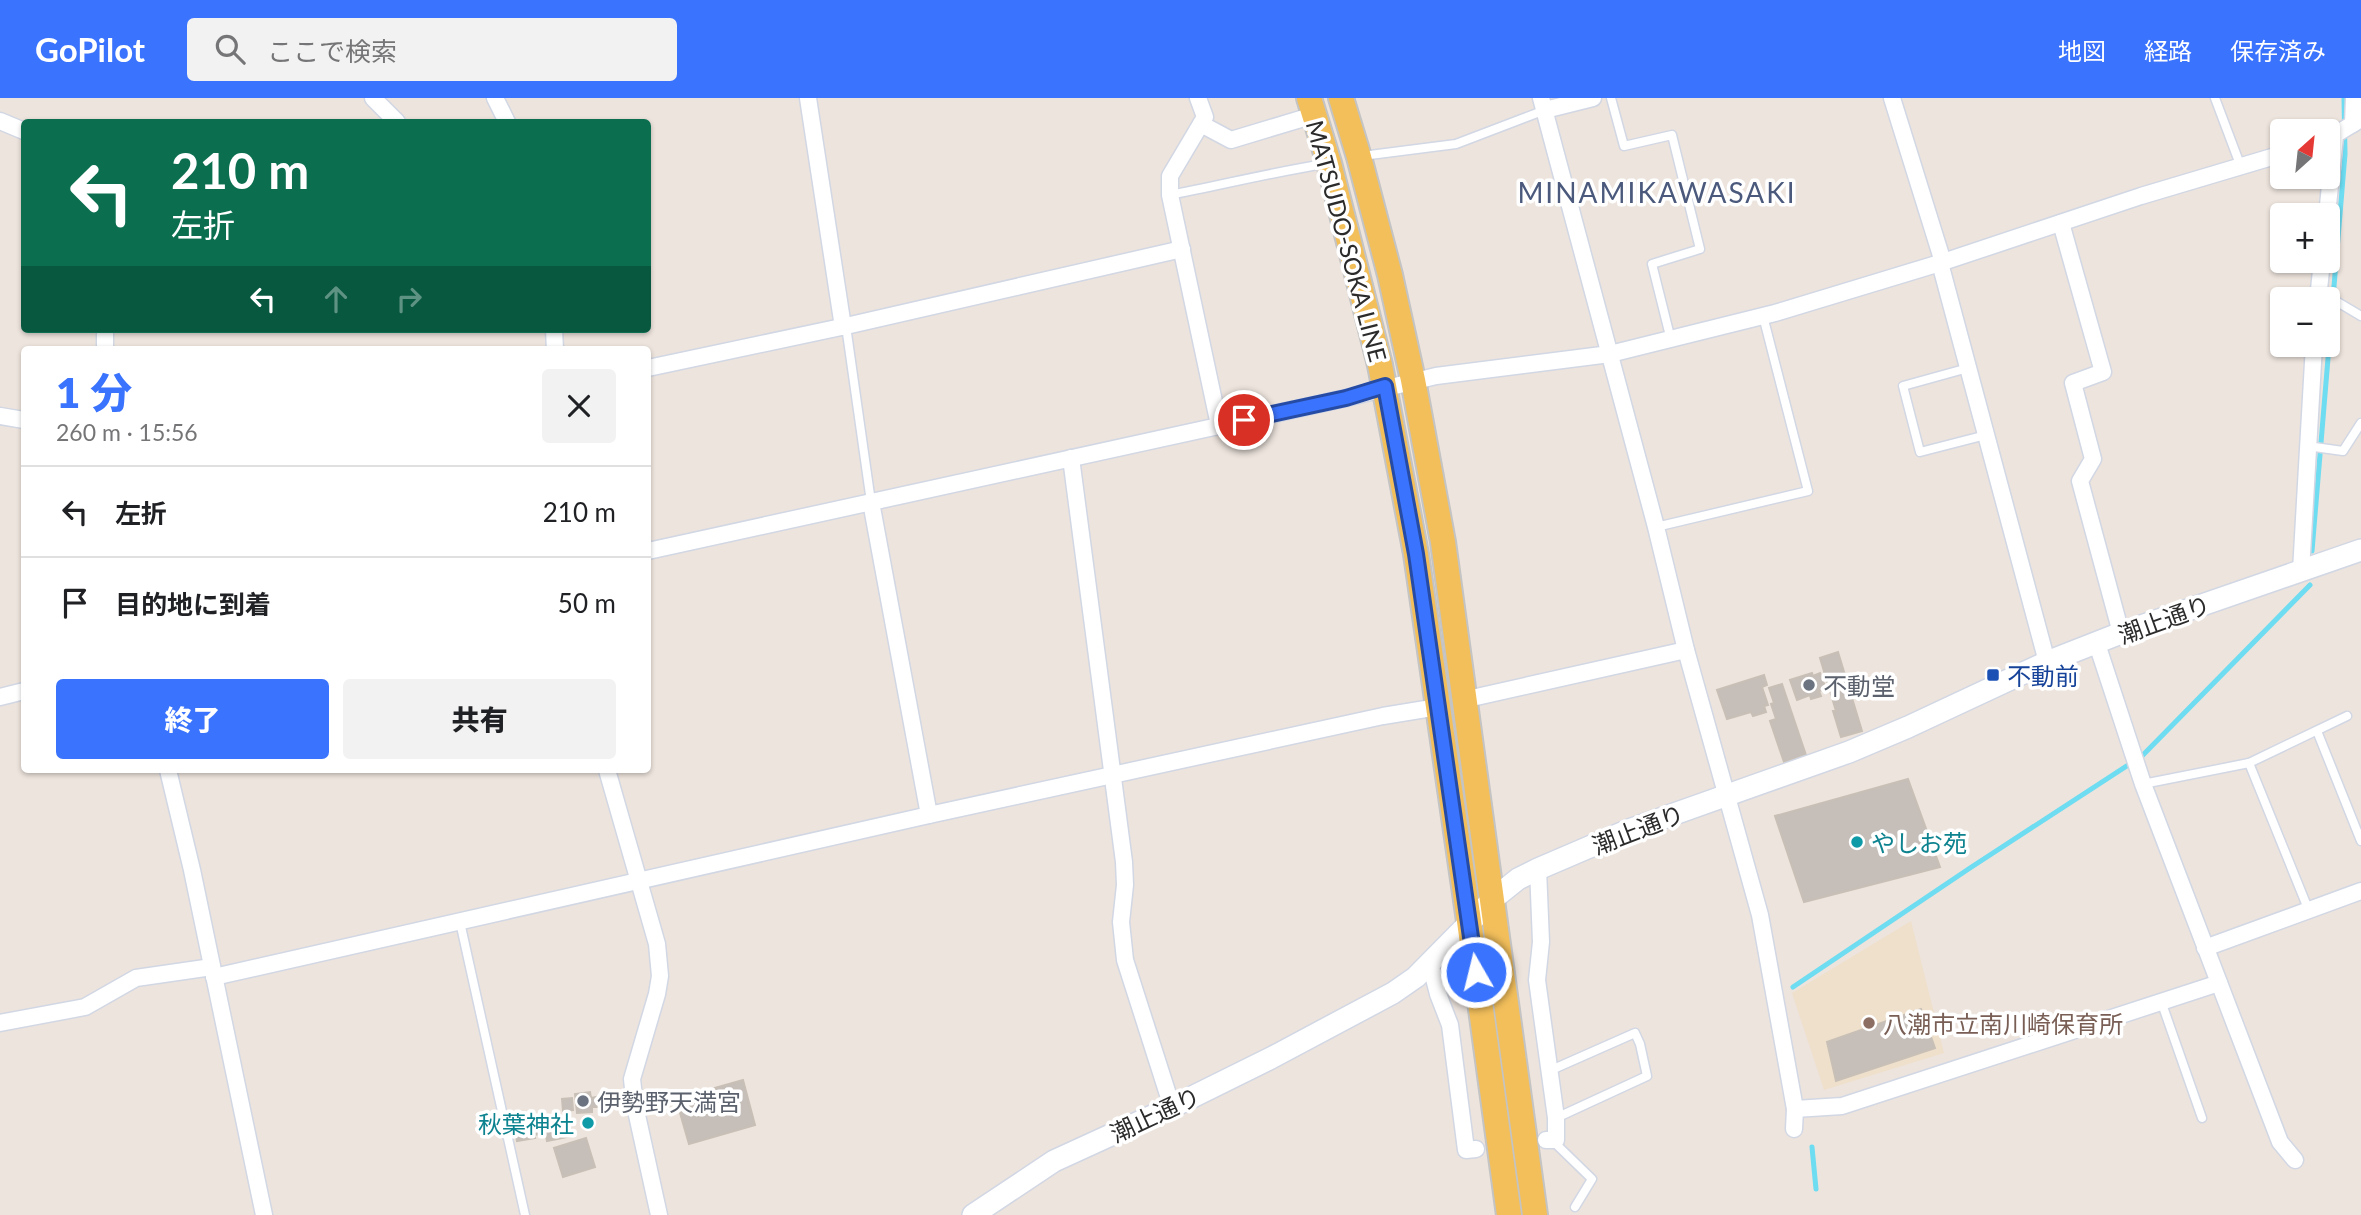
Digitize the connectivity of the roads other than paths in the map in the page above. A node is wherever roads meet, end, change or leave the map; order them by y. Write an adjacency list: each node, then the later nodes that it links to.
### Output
1 (373, 98): 13 (street)
2 (495, 98): 14 (street)
3 (807, 98): 31 (street)
4 (1198, 98): 17 (street)
5 (1341, 98): 20 (main road, MATSUDO-SOKA LINE)
6 (1593, 98): 11 (street)
7 (1611, 98): 32 (lane)
8 (1892, 98): 27 (street)
9 (2215, 98): 23 (lane)
10 (2354, 98): 16 (street)
11 (1543, 104): 20 (lane); 33 (street)
12 (1311, 106): 17 (street); 22 (main road, MATSUDO-SOKA LINE)
13 (394, 119)
14 (506, 119)
15 (0, 121): 18 (street)
16 (2357, 121): 19 (street)
17 (1201, 124): 24 (street)
18 (21, 130)
19 (2340, 132)
20 (1359, 157): 37 (main road, MATSUDO-SOKA LINE)
21 (2270, 158): 23 (street)
22 (1329, 163): 24 (lane); 38 (main road, MATSUDO-SOKA LINE)
23 (2241, 167): 25 (street)
24 (1170, 195): 26 (street)
25 (2061, 223): 27 (street); 51 (street)
26 (1182, 249): 31 (street); 42 (street)
27 (1942, 263): 29 (street); 36 (street)
28 (2340, 306): 30 (lane)
29 (1763, 316): 32 (street); 47 (lane)
30 (2361, 316)
31 (845, 327): 35 (street); 46 (lane)
32 (1671, 340): 33 (street)
33 (1610, 354): 37 (street); 47 (street)
34 (2313, 357): 44 (street)
35 (651, 367)
36 (1968, 368): 43 (street); 43 (lane)
37 (1413, 380): 38 (street); 57 (main road, MATSUDO-SOKA LINE)
38 (1385, 386): 42 (street); 58 (main road, MATSUDO-SOKA LINE)
39 (0, 416): 40 (street)
40 (21, 420)
41 (2361, 423): 44 (lane)
42 (1219, 425): 45 (street)
43 (1986, 435): 54 (street)
44 (2306, 446): 50 (street)
45 (1071, 458): 46 (street); 64 (street)
46 (871, 502): 48 (street); 67 (street)
47 (1656, 527): 53 (street)
48 (651, 550)
49 (2361, 550): 50 (street, 潮止通り)
50 (2301, 571): 51 (street, 潮止通り)
51 (2121, 633): 52 (street, 潮止通り)
52 (2097, 644): 54 (street, 潮止通り); 65 (street)
53 (1686, 650): 57 (street); 66 (street)
54 (2047, 662): 66 (street, 潮止通り)
55 (21, 692): 56 (street)
56 (0, 697)
57 (1463, 699): 72 (main road, MATSUDO-SOKA LINE)
58 (1437, 707): 64 (street); 74 (main road, MATSUDO-SOKA LINE)
59 (2347, 716): 60 (lane)
60 (2317, 731): 61 (lane); 68 (lane)
61 (2249, 762): 65 (lane); 73 (lane)
62 (169, 773): 78 (street)
63 (608, 773): 70 (street)
64 (1114, 776): 67 (street); 83 (street)
65 (2143, 784): 76 (street)
66 (1727, 797): 69 (street, 潮止通り); 84 (street)
67 (929, 815): 70 (street)
68 (2361, 841)
69 (1538, 869): 72 (street, 潮止通り); 82 (street)
70 (639, 881): 75 (street); 94 (street)
71 (2361, 891): 73 (street)
72 (1493, 899): 74 (street, 潮止通り); 97 (main road, MATSUDO-SOKA LINE)
73 (2309, 911): 76 (street)
74 (1469, 921): 77 (street, 潮止通り); 96 (main road, MATSUDO-SOKA LINE)
75 (460, 922): 78 (street); 93 (lane)
76 (2205, 948): 79 (street)
77 (1430, 963): 83 (street, 潮止通り); 89 (street)
78 (213, 972): 81 (street); 92 (street)
79 (2219, 983): 80 (street); 90 (street)
80 (2161, 1001): 84 (street); 86 (lane)
81 (0, 1023)
82 (1549, 1071): 85 (street); 85 (lane)
83 (1172, 1107): 95 (street, 潮止通り)
84 (1795, 1109): 87 (street)
85 (1556, 1118): 88 (street)
86 (2202, 1118)
87 (1794, 1129)
88 (1551, 1140): 91 (lane)
89 (1476, 1149)
90 (2295, 1160)
91 (1575, 1207)
92 (264, 1215)
93 (524, 1215)
94 (659, 1215)
95 (973, 1215)
96 (1509, 1215)
97 (1535, 1215)

